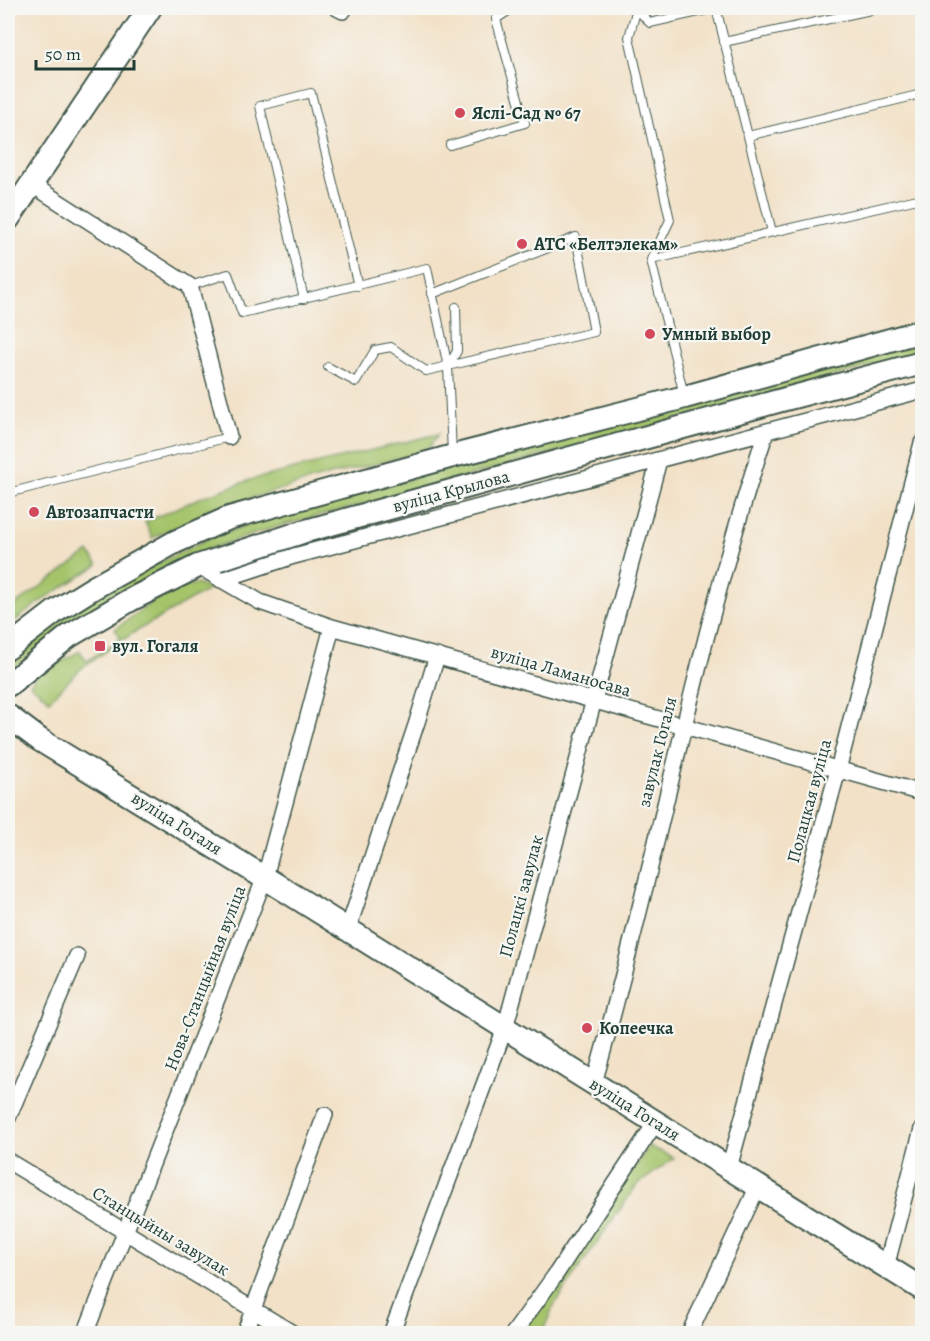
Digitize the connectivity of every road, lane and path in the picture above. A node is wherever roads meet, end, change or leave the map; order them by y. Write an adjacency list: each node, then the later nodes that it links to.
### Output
1 (150, 8): 11 (main road)
2 (337, 8): 3 (street)
3 (345, 8)
4 (513, 8): 10 (lane)
5 (637, 8): 7 (lane); 15 (lane)
6 (880, 8): 7 (lane)
7 (724, 42): 9 (lane)
8 (922, 94): 9 (lane)
9 (748, 136): 14 (lane)
10 (450, 145)
11 (32, 184): 13 (main road); 16 (street)
12 (922, 198): 14 (lane)
13 (8, 219)
14 (772, 232): 15 (lane)
15 (651, 260): 26 (lane)
16 (190, 286): 19 (lane); 28 (street)
17 (358, 286): 18 (lane); 19 (lane); 19 (lane)
18 (432, 294): 24 (lane); 24 (lane)
19 (304, 299)
20 (456, 308): 24 (lane)
21 (922, 331): 26 (main road, вуліца Крылова)
22 (919, 364): 25 (street); 33 (main road, вуліца Крылова)
23 (328, 367): 24 (lane)
24 (448, 368): 30 (lane)
25 (921, 396): 27 (street)
26 (685, 397): 30 (main road, вуліца Крылова)
27 (766, 432): 31 (street); 41 (street, завулак Гогаля)
28 (229, 437): 32 (lane)
29 (922, 443): 42 (street, Полацкая вуліца)
30 (453, 456): 36 (main road, вуліца Крылова)
31 (659, 460): 34 (street); 39 (street, Полацкі завулак)
32 (8, 493)
33 (198, 566): 34 (street, вуліца Ламаносава); 38 (main road, вуліца Крылова)
34 (221, 580): 35 (street, вуліца Ламаносава)
35 (332, 627): 37 (street, вуліца Ламаносава); 44 (street, Нова-Станцыйная вуліца)
36 (8, 648)
37 (437, 656): 39 (street, вуліца Ламаносава); 45 (street)
38 (8, 685)
39 (595, 700): 41 (street, вуліца Ламаносава); 47 (street, Полацкі завулак)
40 (8, 716): 44 (main road, вуліца Гогаля)
41 (683, 726): 42 (street, вуліца Ламаносава); 48 (street, завулак Гогаля)
42 (838, 770): 43 (street, вуліца Ламаносава); 54 (street, Полацкая вуліца)
43 (922, 793)
44 (265, 878): 45 (main road, вуліца Гогаля); 56 (street, Нова-Станцыйная вуліца)
45 (348, 929): 47 (main road, вуліца Гогаля)
46 (76, 956): 50 (street)
47 (505, 1028): 48 (main road, вуліца Гогаля); 63 (street, Полацкі завулак)
48 (594, 1083): 51 (main road, вуліца Гогаля)
49 (325, 1115): 59 (street)
50 (8, 1118)
51 (656, 1122): 54 (main road, вуліца Гогаля); 64 (street)
52 (922, 1130): 57 (street)
53 (8, 1161): 56 (street, Станцыйны завулак)
54 (729, 1168): 55 (main road, вуліца Гогаля)
55 (758, 1186): 57 (main road, вуліца Гогаля); 65 (street)
56 (126, 1232): 59 (street, Станцыйны завулак); 60 (street, Нова-Станцыйная вуліца)
57 (886, 1267): 58 (main road, вуліца Гогаля)
58 (922, 1289)
59 (253, 1310): 61 (street); 62 (street, Станцыйны завулак)
60 (85, 1334)
61 (244, 1334)
62 (294, 1334)
63 (391, 1334)
64 (513, 1334)
65 (689, 1334)

